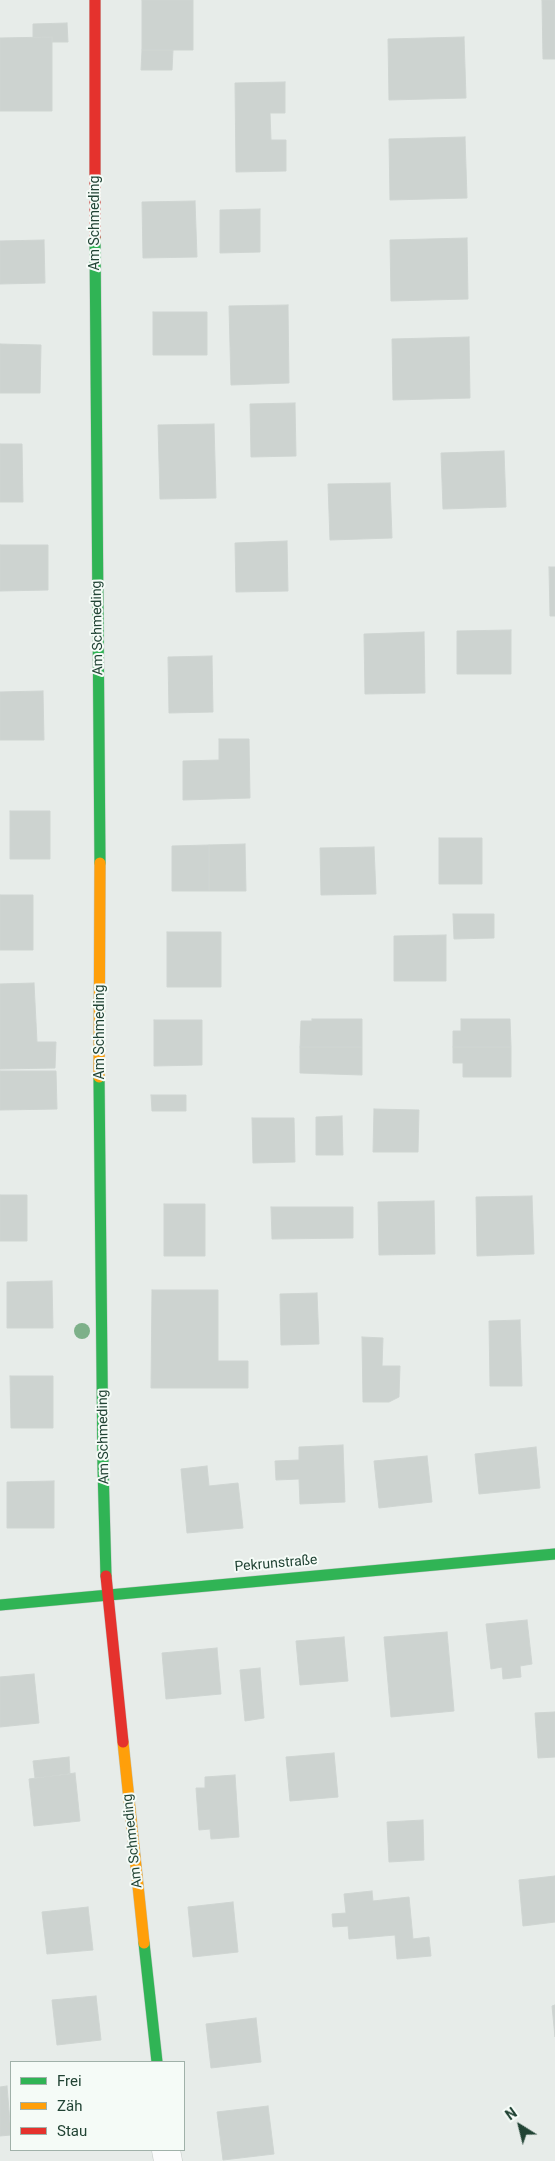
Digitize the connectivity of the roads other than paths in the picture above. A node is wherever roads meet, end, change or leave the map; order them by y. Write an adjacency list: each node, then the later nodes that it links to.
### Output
1 (95, 0): 3 (street, Am Schmeding)
2 (555, 1554): 3 (street, Pekrunstraße)
3 (107, 1595): 4 (street, Pekrunstraße); 5 (street, Am Schmeding)
4 (0, 1605)
5 (157, 2061)

